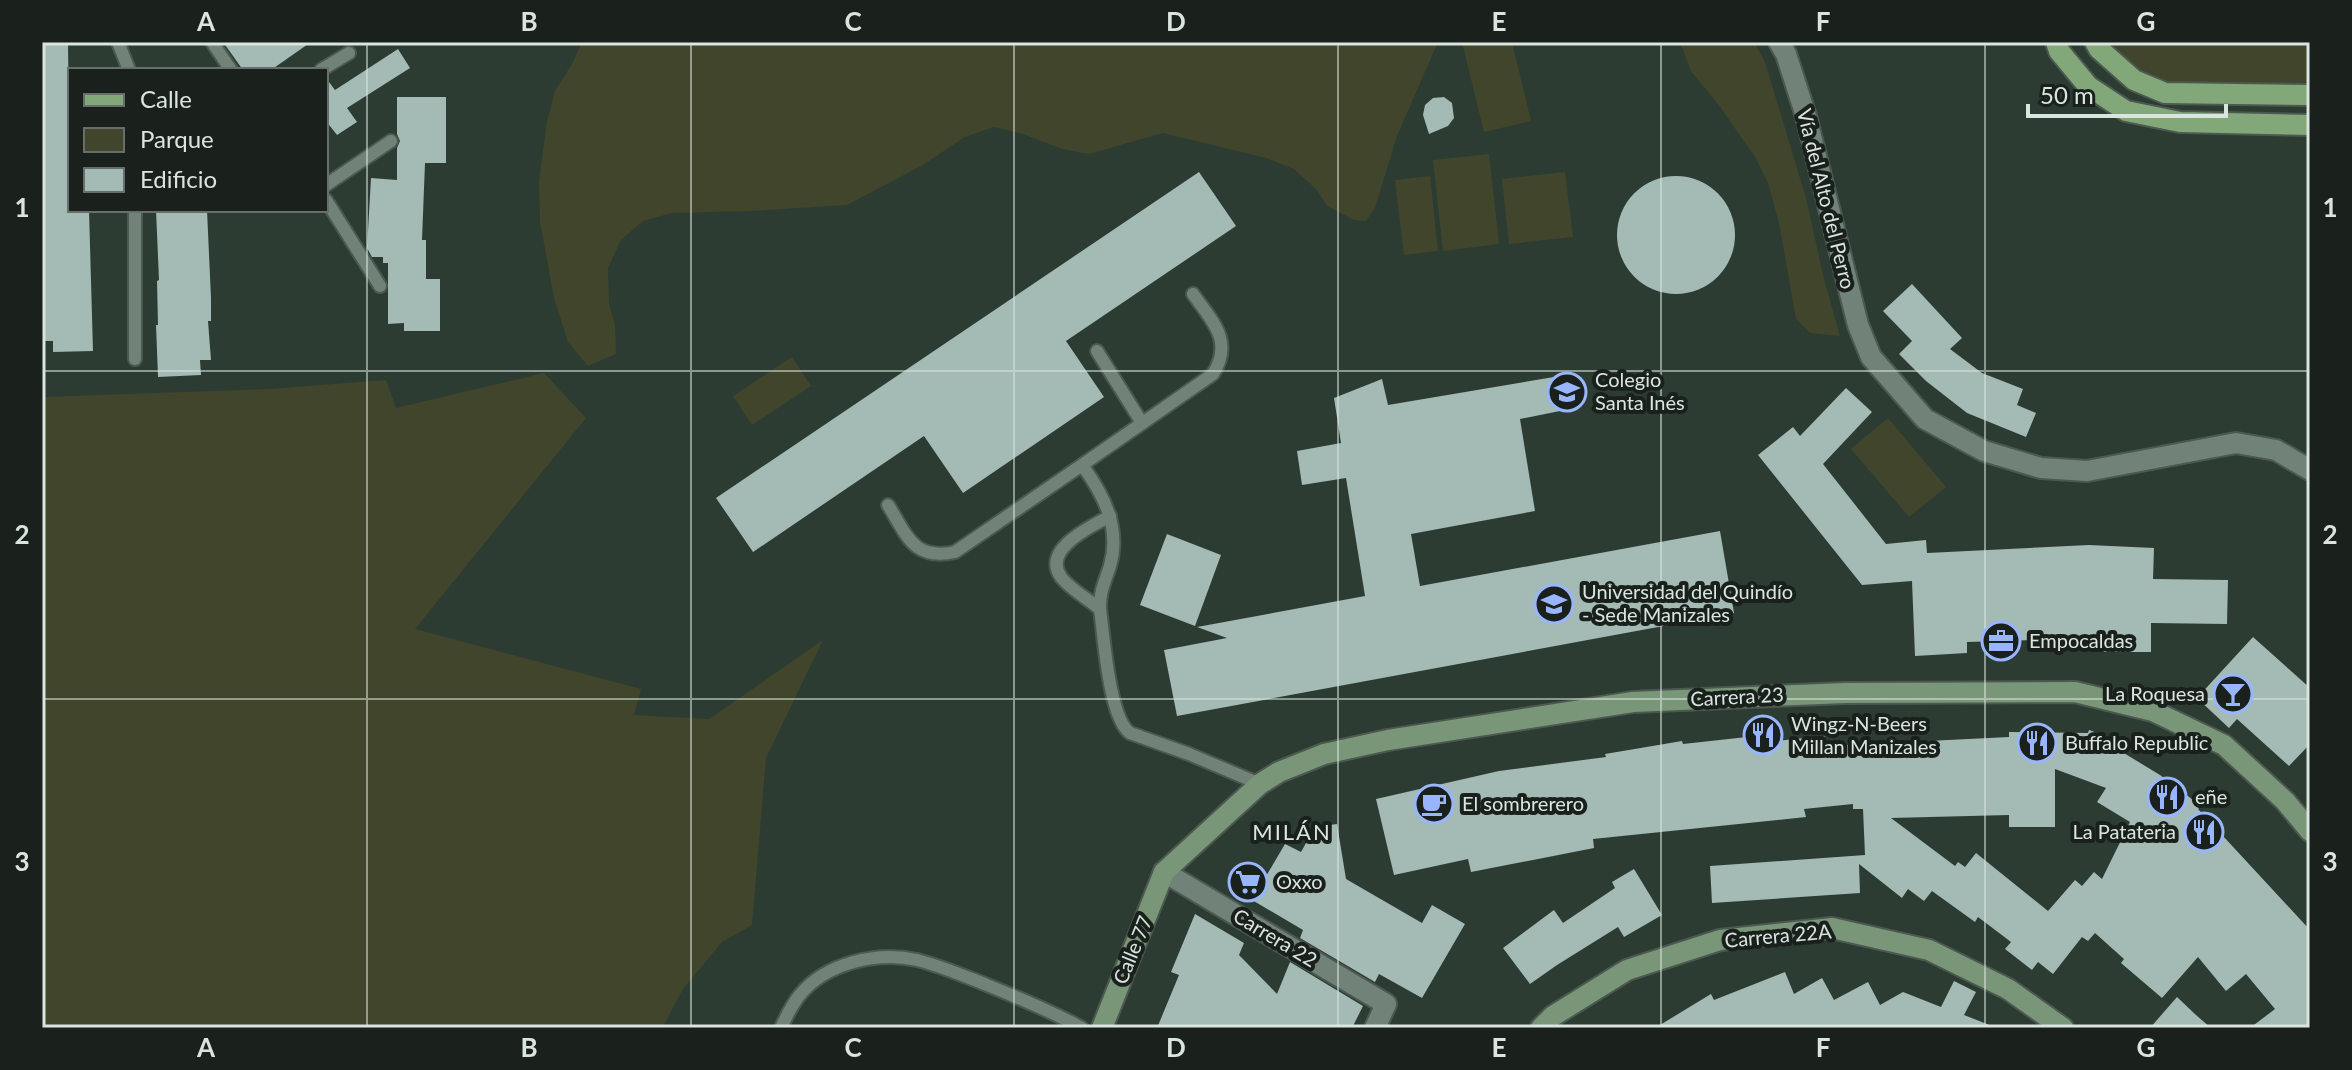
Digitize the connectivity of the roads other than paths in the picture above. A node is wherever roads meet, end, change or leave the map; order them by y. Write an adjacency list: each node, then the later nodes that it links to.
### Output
1 (118, 42): 7 (lane)
2 (212, 42): 8 (lane)
3 (1779, 42): 22 (street, Vía del Alto del Perro)
4 (2056, 42): 11 (main road)
5 (2095, 42): 10 (main road)
6 (349, 53): 9 (lane)
7 (128, 68)
8 (230, 68)
9 (324, 68)
10 (2310, 95)
11 (2310, 125)
12 (391, 141): 13 (lane)
13 (328, 184)
14 (328, 203): 16 (lane)
15 (135, 212): 19 (lane)
16 (380, 286)
17 (1193, 294): 20 (lane)
18 (1097, 351): 20 (lane)
19 (135, 359)
20 (1142, 423): 21 (lane)
21 (1082, 465): 23 (lane); 24 (lane)
22 (2310, 470)
23 (888, 505)
24 (1110, 516): 25 (lane); 25 (lane)
25 (1100, 609): 26 (lane)
26 (1260, 784): 27 (main road, Carrera 23); 28 (main road, Carrera 23)
27 (2310, 831)
28 (1164, 872): 31 (main road, Calle 77); 32 (street, Carrera 22)
29 (781, 1028): 30 (lane)
30 (1082, 1028)
31 (1102, 1028)
32 (1375, 1028)
33 (1541, 1028): 34 (main road, Carrera 22A)
34 (2063, 1028)

